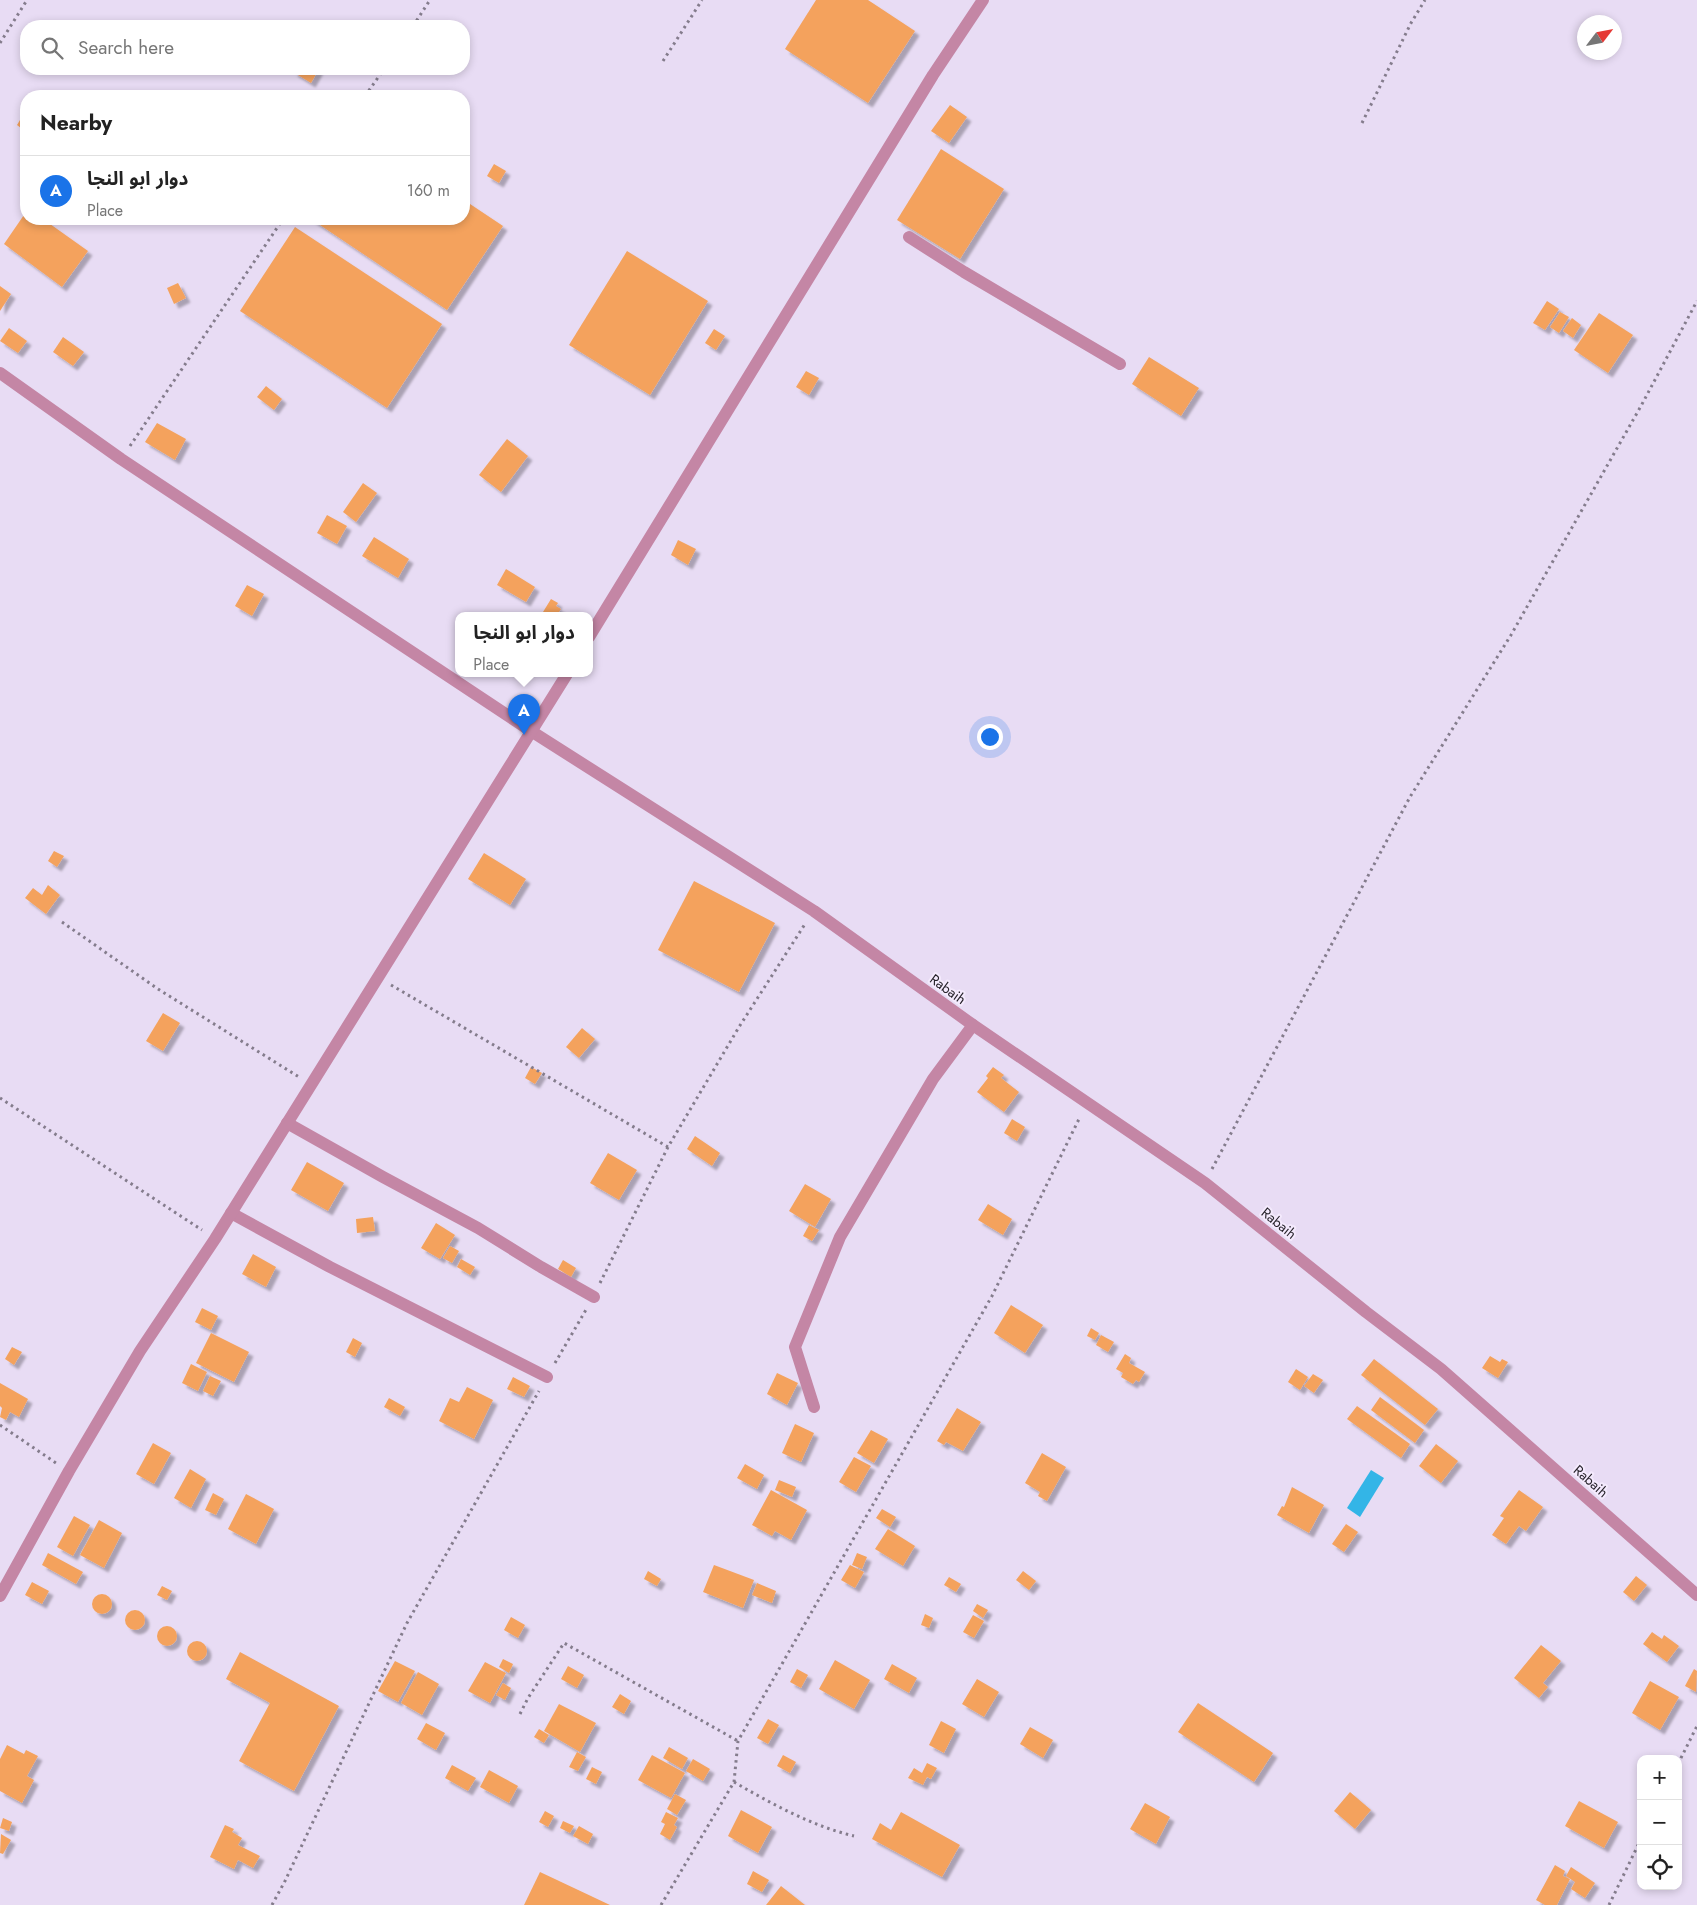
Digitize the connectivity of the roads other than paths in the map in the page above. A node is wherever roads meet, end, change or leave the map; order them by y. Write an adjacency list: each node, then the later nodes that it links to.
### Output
1 (983, 0): 5 (street)
2 (909, 237): 3 (street)
3 (1120, 364)
4 (0, 373): 7 (street, Rabaih)
5 (593, 630)
6 (565, 677): 7 (street)
7 (531, 731): 8 (street, Rabaih); 9 (street)
8 (973, 1025): 13 (street); 14 (street, Rabaih)
9 (287, 1123): 10 (street); 11 (street)
10 (230, 1212): 12 (street); 15 (street)
11 (594, 1297)
12 (547, 1377)
13 (814, 1408)
14 (1697, 1595)
15 (0, 1596)

